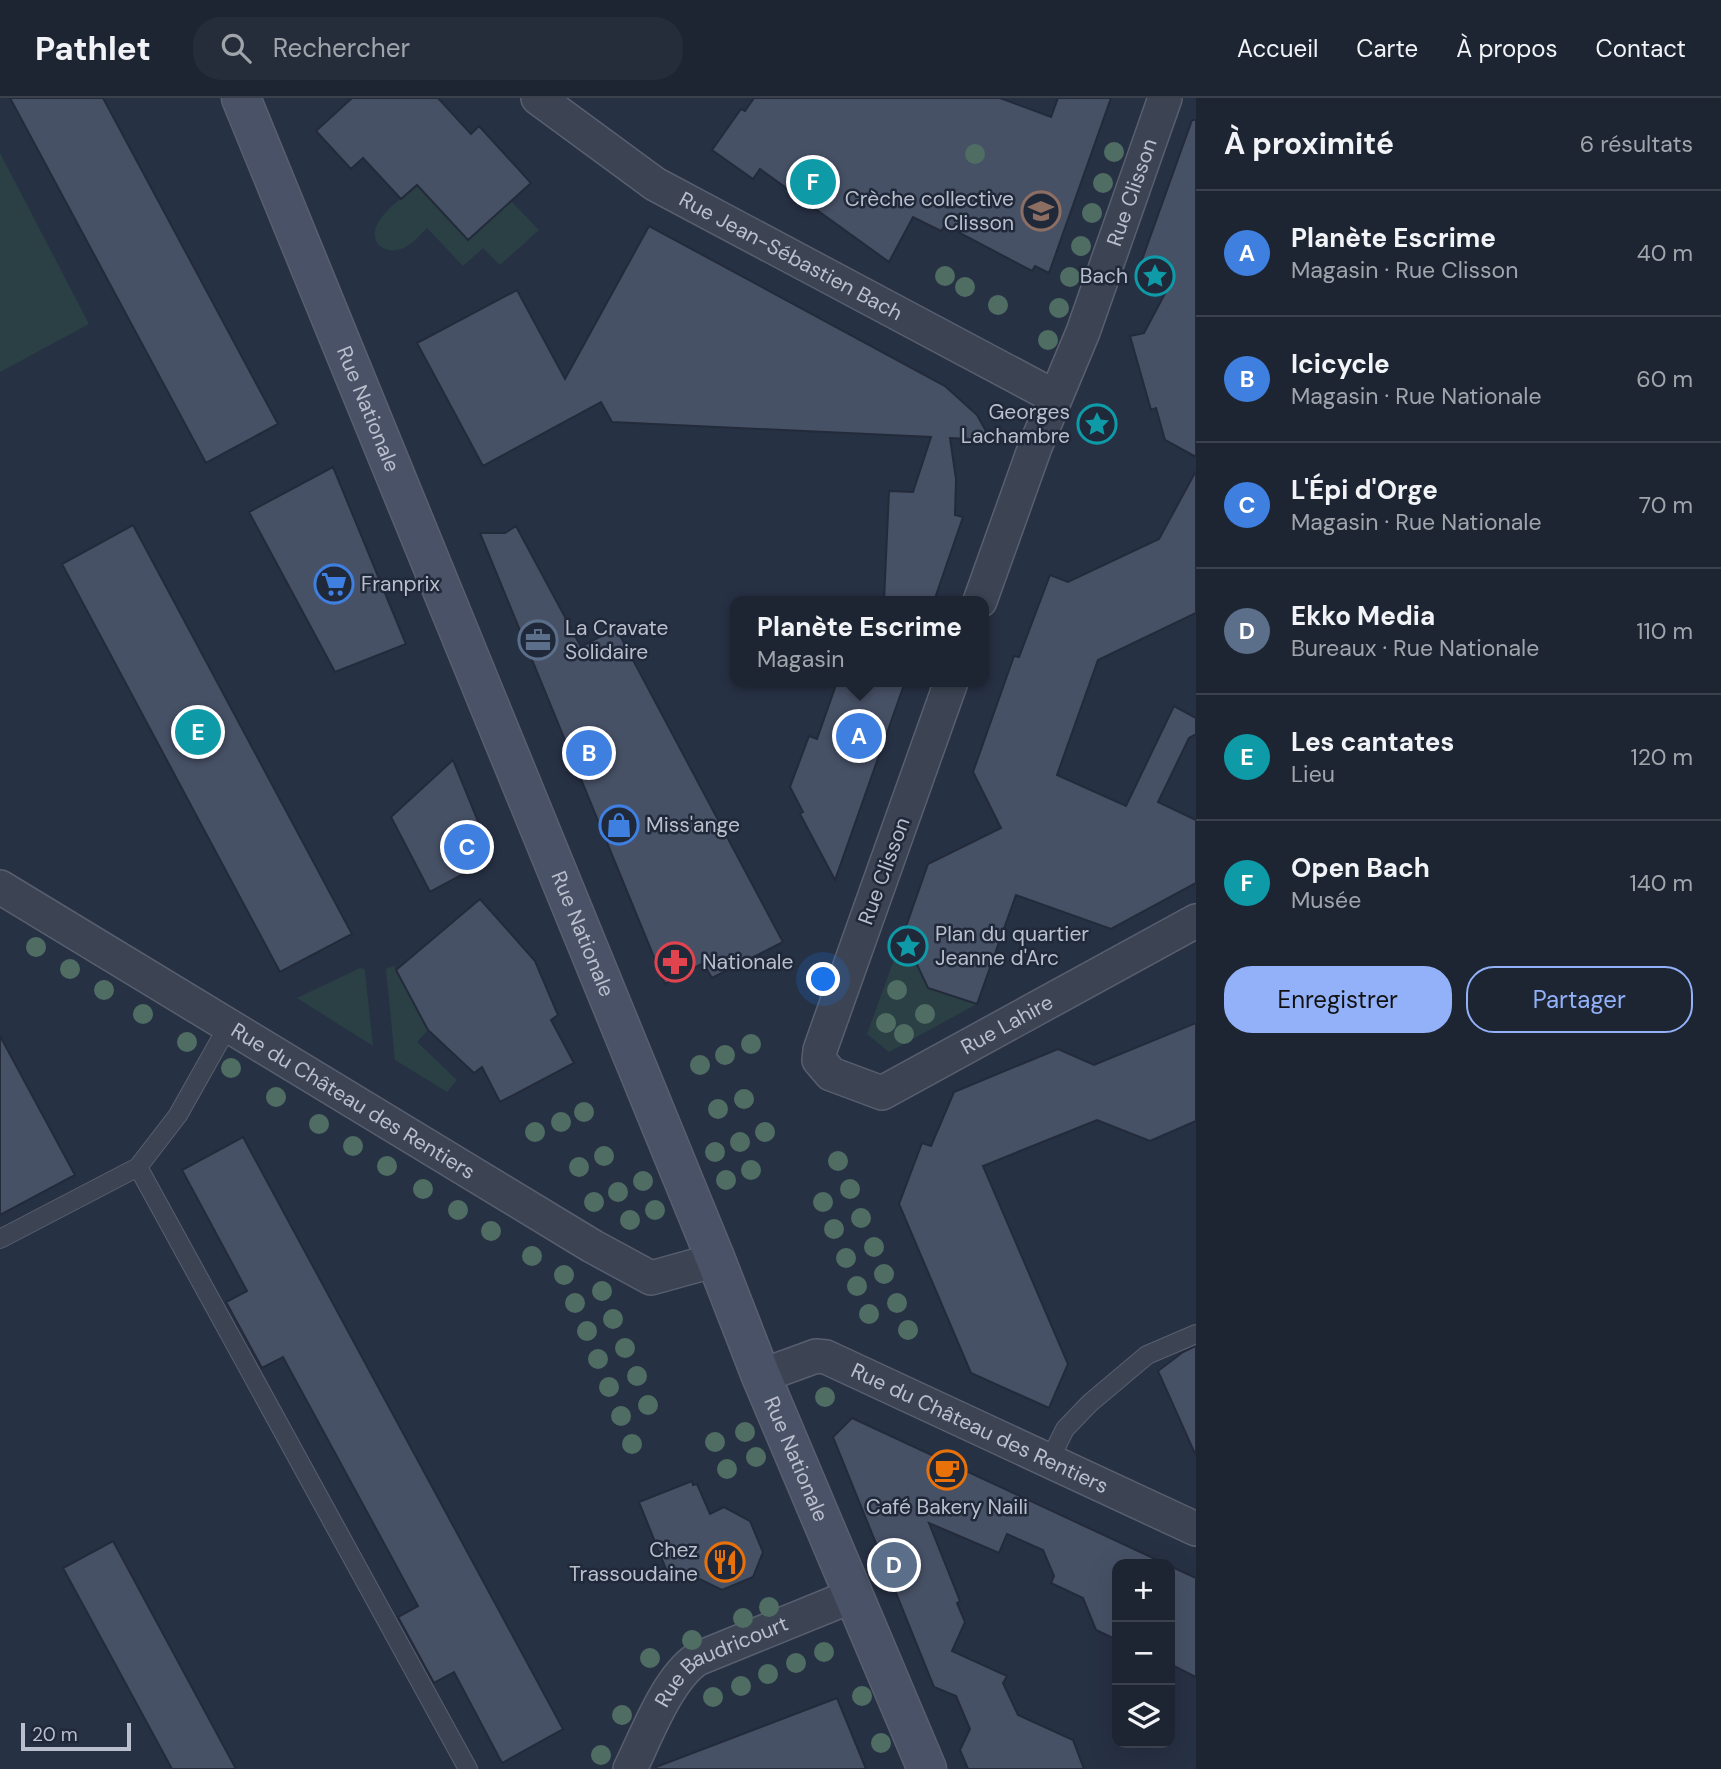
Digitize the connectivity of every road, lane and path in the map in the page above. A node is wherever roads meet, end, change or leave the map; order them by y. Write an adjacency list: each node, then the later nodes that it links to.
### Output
1 (241, 98): 13 (street, Rue Nationale)
2 (538, 98): 4 (street, Rue Jean-Sébastien Bach)
3 (1165, 98): 4 (street, Rue Clisson)
4 (1055, 397): 5 (street, Rue Clisson)
5 (982, 596)
6 (949, 687): 10 (street, Rue Clisson)
7 (0, 887): 9 (street, Rue du Château des Rentiers)
8 (1196, 920): 10 (street, Rue Lahire)
9 (228, 1026): 11 (lane); 13 (street, Rue du Château des Rentiers)
10 (819, 1060)
11 (138, 1167): 12 (lane); 19 (lane)
12 (0, 1239)
13 (716, 1260): 15 (street, Rue Nationale)
14 (1196, 1334): 16 (lane)
15 (761, 1376): 16 (street, Rue du Château des Rentiers); 18 (street, Rue Nationale)
16 (1049, 1461): 17 (street, Rue du Château des Rentiers)
17 (1196, 1529)
18 (852, 1596): 20 (street, Rue Baudricourt); 21 (street, Rue Nationale)
19 (468, 1769)
20 (630, 1769)
21 (927, 1769)

